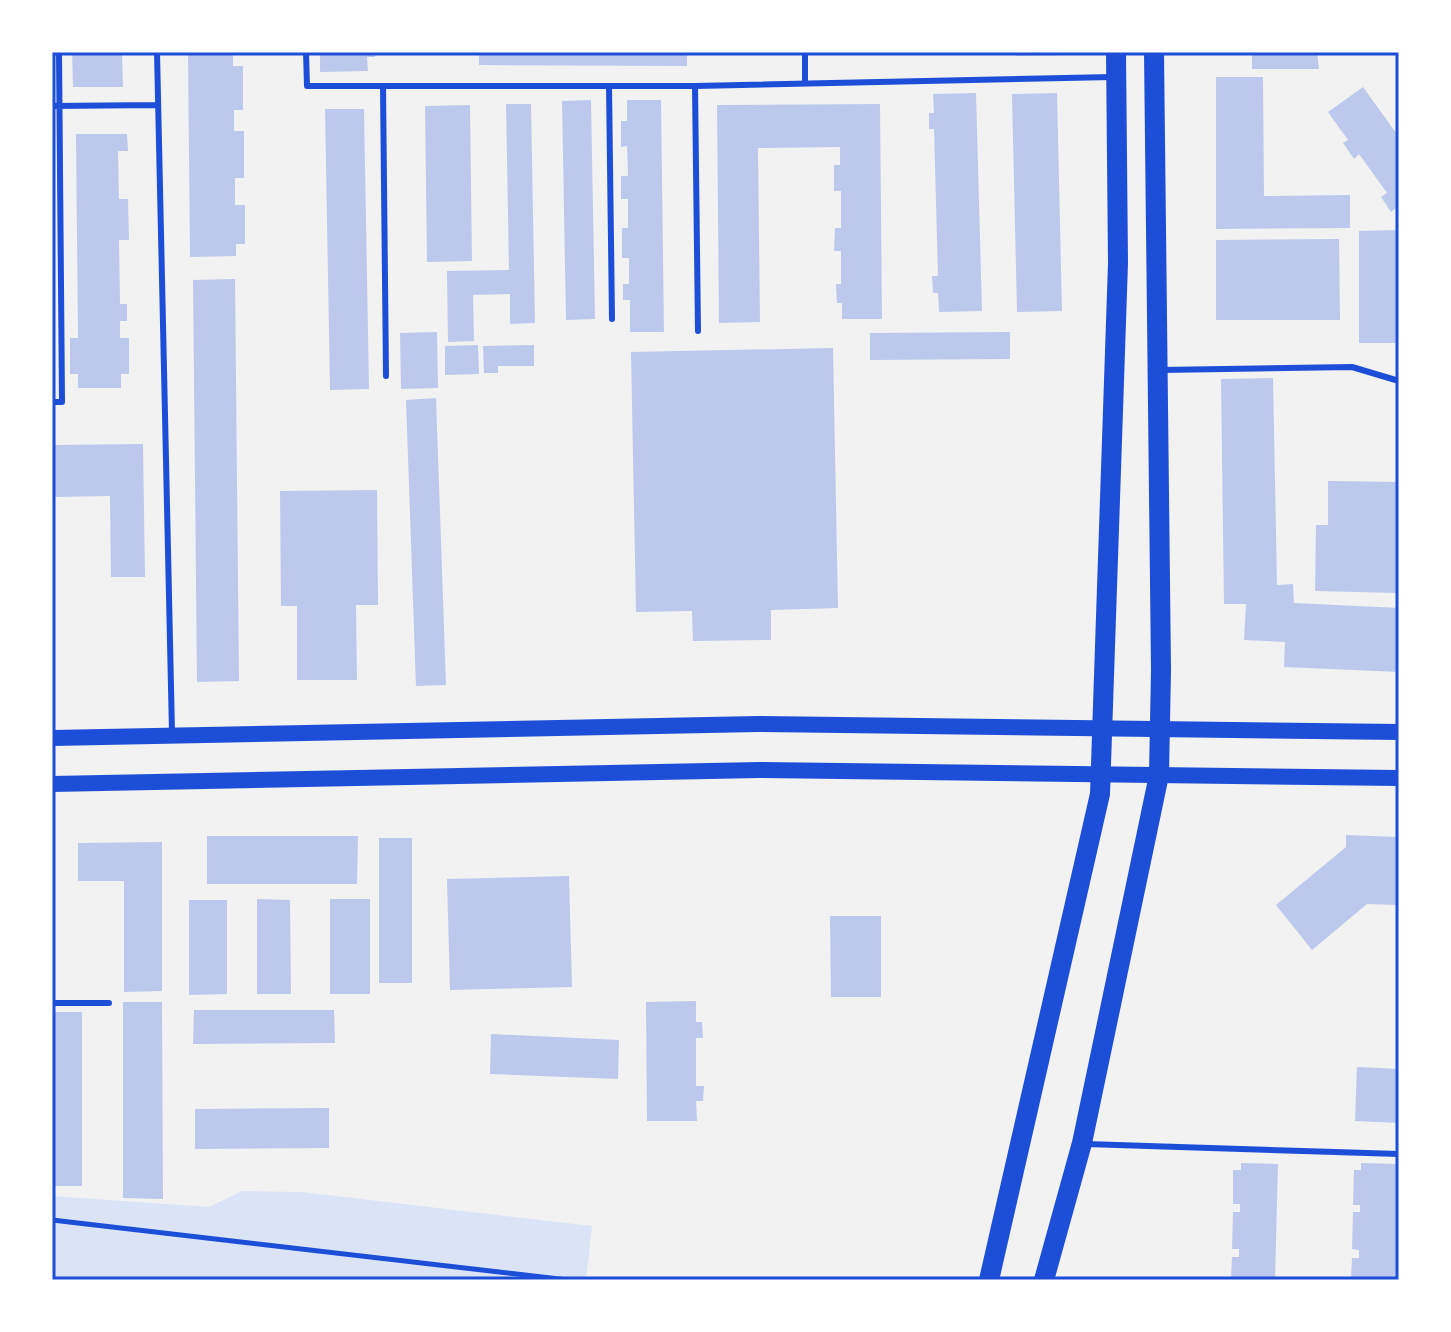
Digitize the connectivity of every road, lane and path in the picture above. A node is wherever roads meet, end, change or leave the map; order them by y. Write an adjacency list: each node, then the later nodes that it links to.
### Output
1 (59, 52): 13 (lane)
2 (157, 52): 12 (lane)
3 (306, 52): 9 (lane)
4 (805, 52): 8 (lane)
5 (1116, 52): 7 (main road)
6 (1154, 52): 16 (main road)
7 (1117, 76): 8 (lane); 20 (main road)
8 (805, 83): 11 (lane)
9 (383, 86): 10 (lane); 17 (lane)
10 (609, 86): 11 (lane); 14 (lane)
11 (695, 86): 15 (lane)
12 (158, 105): 13 (lane); 23 (lane)
13 (56, 106): 19 (lane)
14 (612, 319)
15 (698, 331)
16 (1157, 370): 18 (lane); 21 (main road)
17 (386, 376)
18 (1399, 381)
19 (52, 402)
20 (1104, 727): 21 (main road); 23 (main road); 26 (main road)
21 (1160, 729): 22 (main road); 25 (main road)
22 (1399, 732)
23 (172, 736): 24 (main road)
24 (52, 738)
25 (1159, 775): 26 (main road); 27 (main road); 31 (main road)
26 (1101, 777): 28 (main road); 35 (main road)
27 (1399, 778)
28 (52, 784)
29 (52, 1003): 30 (lane)
30 (109, 1003)
31 (1082, 1143): 32 (lane); 36 (main road)
32 (1399, 1154)
33 (52, 1220): 34 (path)
34 (568, 1280)
35 (989, 1280)
36 (1044, 1280)

